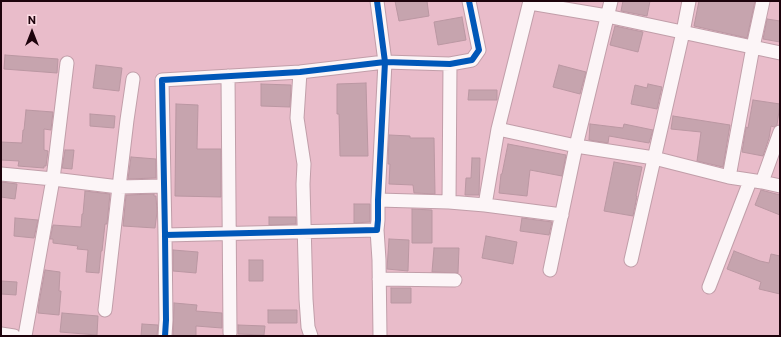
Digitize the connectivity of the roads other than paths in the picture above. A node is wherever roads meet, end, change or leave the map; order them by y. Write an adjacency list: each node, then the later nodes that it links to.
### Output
1 (378, 1): 11 (street)
2 (469, 1): 13 (street)
3 (611, 1): 7 (street)
4 (689, 1): 8 (street)
5 (763, 1): 9 (street)
6 (530, 2): 7 (street); 17 (street)
7 (607, 16): 8 (street); 19 (street)
8 (683, 32): 9 (street); 20 (street)
9 (754, 47): 10 (street); 22 (street)
10 (780, 53)
11 (385, 62): 13 (street); 14 (street); 28 (street)
12 (67, 63): 23 (street)
13 (450, 64): 29 (street)
14 (300, 72): 15 (street); 33 (street)
15 (228, 76): 25 (street); 34 (street)
16 (133, 79): 27 (street)
17 (498, 129): 19 (street); 30 (street)
18 (780, 132): 24 (street)
19 (576, 146): 20 (street); 31 (street)
20 (654, 158): 22 (street); 36 (street)
21 (1, 174): 23 (street)
22 (729, 177): 24 (street)
23 (53, 179): 27 (street); 45 (street)
24 (756, 181): 26 (street); 40 (street)
25 (164, 186): 27 (street); 35 (street)
26 (780, 186)
27 (119, 187): 41 (street)
28 (378, 200): 29 (street); 32 (street)
29 (449, 202): 30 (street)
30 (485, 205): 31 (street)
31 (562, 215): 37 (street)
32 (378, 230): 33 (street); 38 (street)
33 (304, 232): 34 (street); 47 (street)
34 (229, 234): 35 (street); 42 (street)
35 (165, 235): 46 (street)
36 (631, 260)
37 (550, 270)
38 (379, 279): 39 (street); 48 (street)
39 (455, 280)
40 (708, 287)
41 (104, 310)
42 (230, 333)
43 (1, 334): 44 (street)
44 (14, 336)
45 (25, 336)
46 (165, 336)
47 (310, 336)
48 (380, 336)

